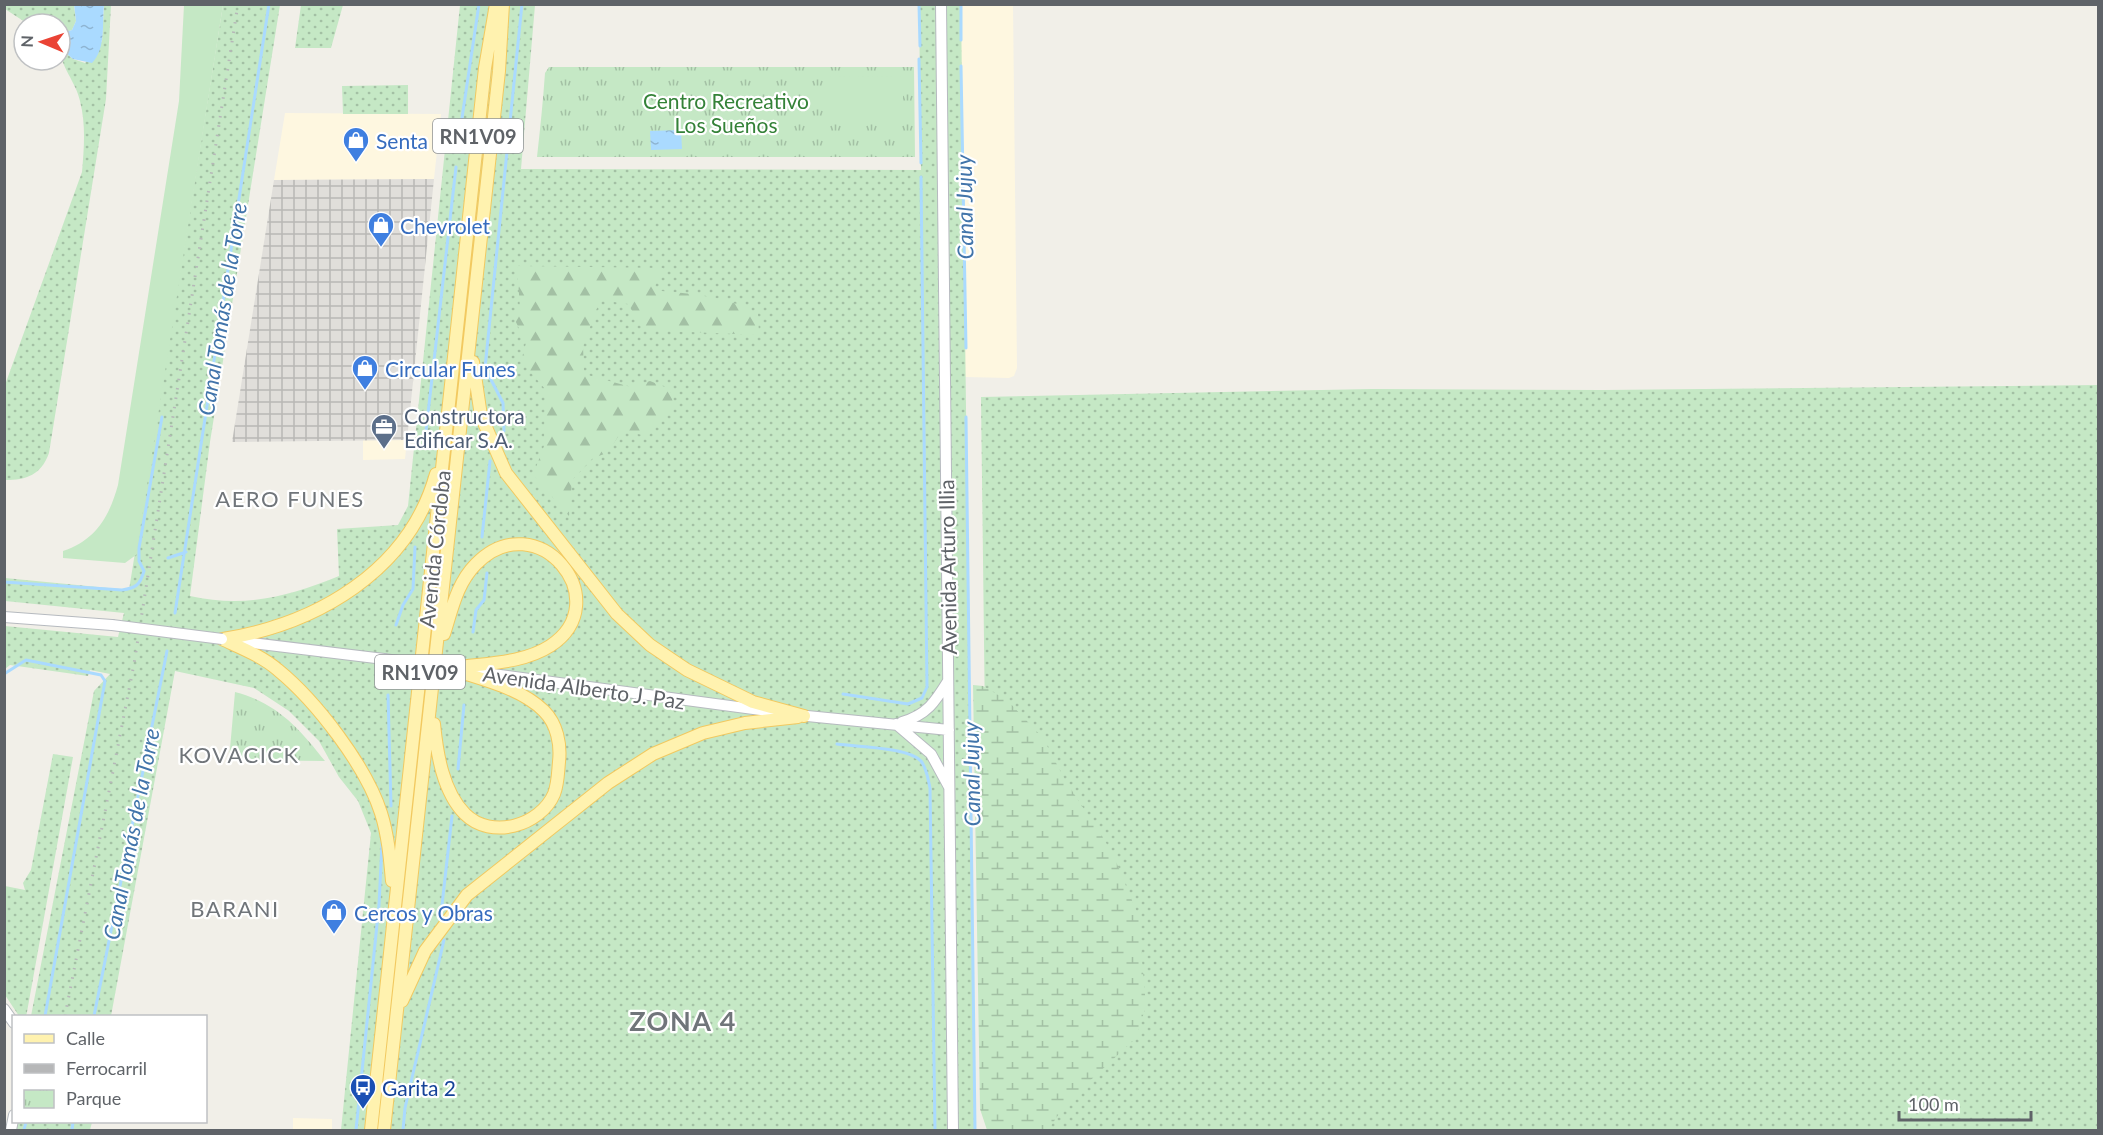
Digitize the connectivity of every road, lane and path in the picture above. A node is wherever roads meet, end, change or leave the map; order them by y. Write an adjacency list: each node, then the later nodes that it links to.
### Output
1 (496, 4): 5 (main road, Avenida Córdoba / RN1V09)
2 (503, 4): 4 (main road, Avenida Córdoba / RN1V09)
3 (941, 4): 10 (main road, Avenida Arturo Illia)
4 (470, 338): 8 (main road, Avenida Córdoba / RN1V09); 12 (main road)
5 (446, 435): 7 (main road); 16 (main road, Avenida Córdoba / RN1V09)
6 (4, 617): 7 (main road, Avenida Alberto J. Paz, bridge)
7 (222, 639): 9 (main road, Avenida Alberto J. Paz, bridge); 16 (main road)
8 (436, 656): 9 (main road); 11 (main road, Avenida Córdoba / RN1V09)
9 (448, 668): 11 (main road); 12 (main road, Avenida Alberto J. Paz)
10 (948, 681): 13 (main road); 14 (main road, Avenida Arturo Illia)
11 (431, 702): 17 (main road, Avenida Córdoba / RN1V09)
12 (804, 716): 13 (main road, Avenida Alberto J. Paz); 17 (main road)
13 (896, 724): 14 (main road, Avenida Alberto J. Paz); 15 (main road)
14 (949, 730): 15 (main road, Avenida Arturo Illia)
15 (949, 788): 20 (main road, Avenida Arturo Illia)
16 (394, 908): 18 (main road, Avenida Córdoba / RN1V09)
17 (397, 1011): 19 (main road, Avenida Córdoba / RN1V09)
18 (371, 1131)
19 (384, 1131)
20 (953, 1131)

